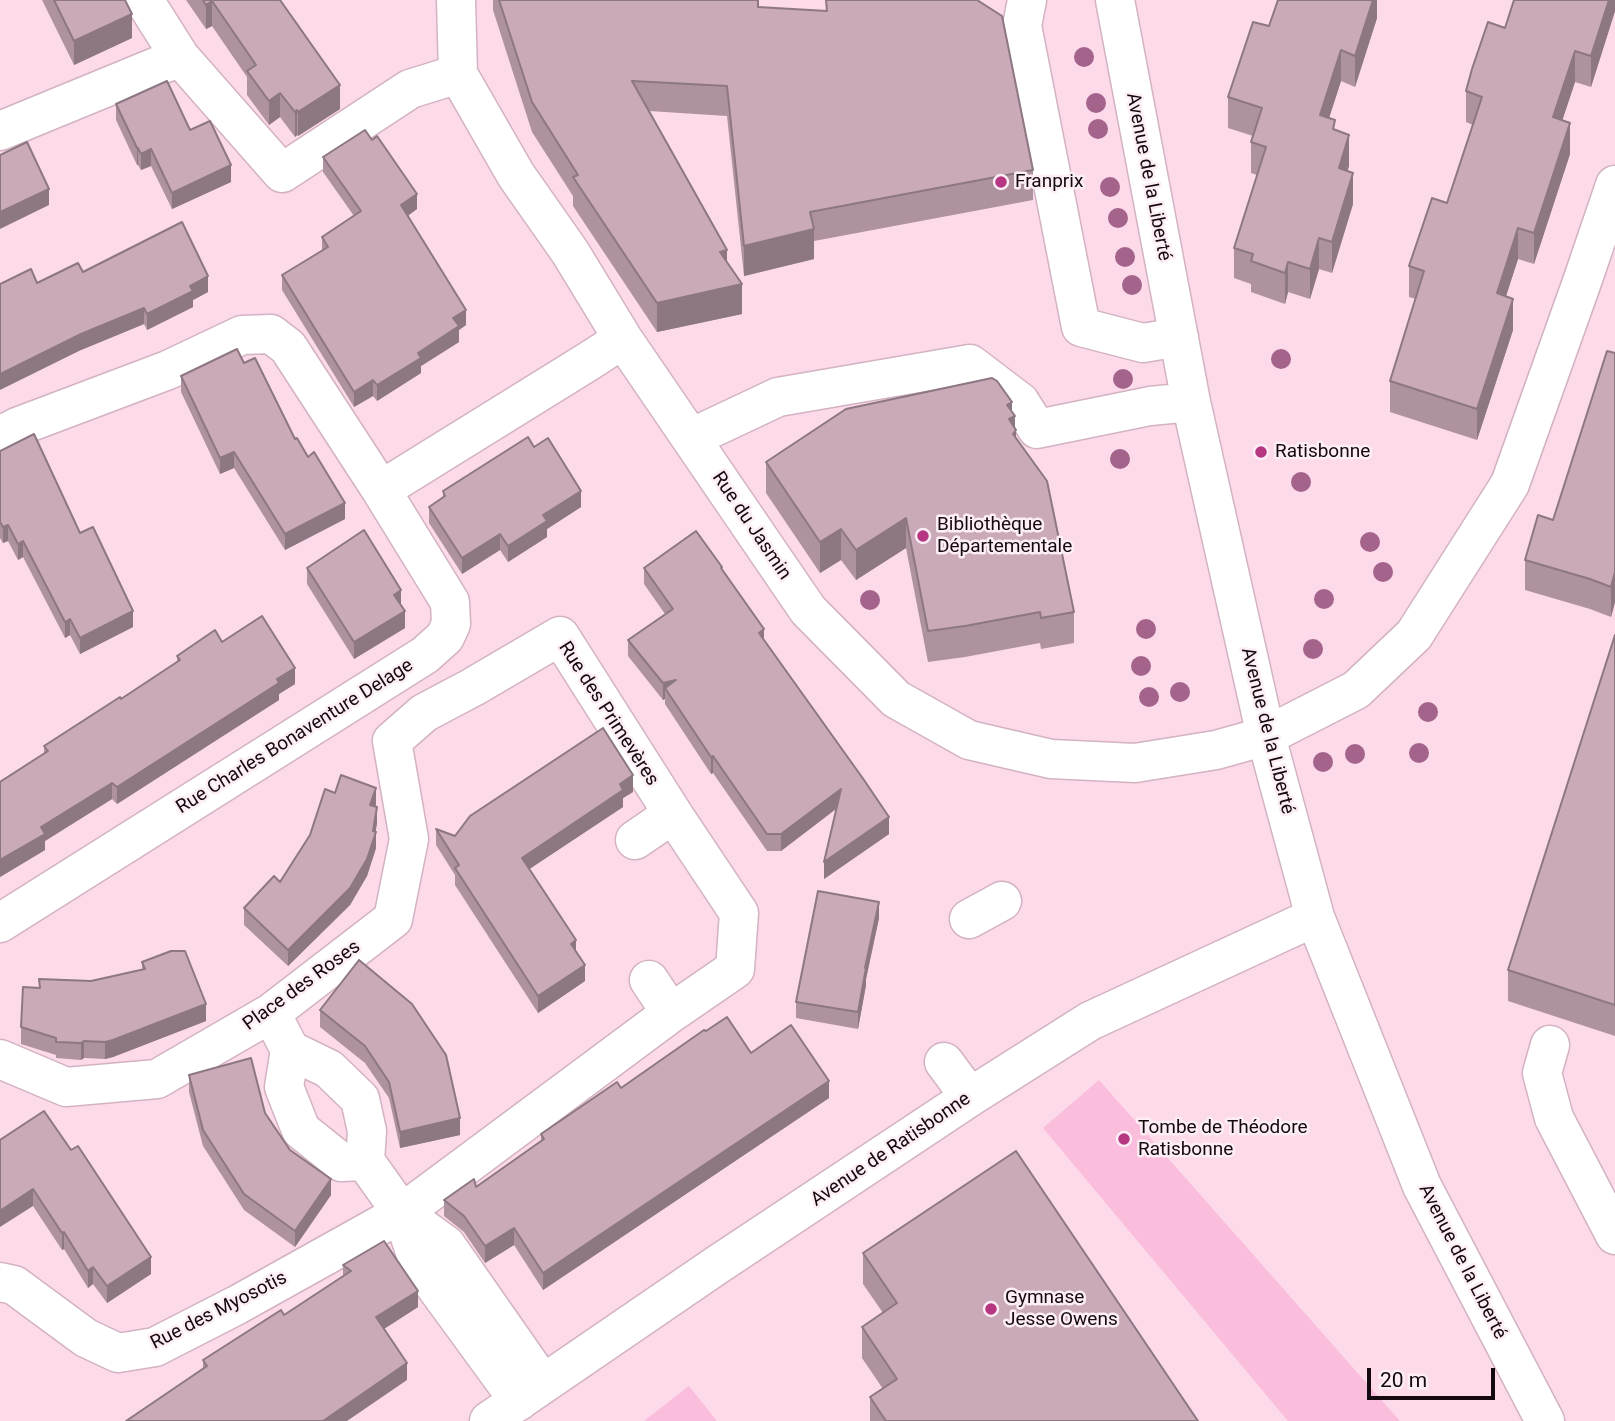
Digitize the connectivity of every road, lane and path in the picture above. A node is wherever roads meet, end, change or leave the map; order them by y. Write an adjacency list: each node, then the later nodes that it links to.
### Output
1 (144, 0): 5 (street)
2 (456, 0): 6 (street, Rue du Jasmin)
3 (1027, 0): 9 (street)
4 (1115, 0): 9 (street, Avenue de la Liberté)
5 (180, 57): 6 (street); 7 (street)
6 (458, 74): 10 (street, Rue du Jasmin)
7 (0, 131)
8 (1615, 186): 15 (street, Rue du Jasmin)
9 (1179, 337): 11 (street, Avenue de la Liberté)
10 (623, 338): 13 (street, Rue du Jasmin); 14 (street)
11 (1191, 402): 13 (street); 15 (street, Avenue de la Liberté)
12 (0, 436): 14 (street, Rue Charles Bonaventure Delage)
13 (691, 438): 15 (street, Rue du Jasmin)
14 (381, 490): 20 (street, Rue Charles Bonaventure Delage)
15 (1266, 736): 19 (street, Avenue de la Liberté)
16 (392, 741): 17 (street, Rue des Primevères); 22 (street, Place des Roses)
17 (673, 814): 18 (street); 23 (street, Rue des Primevères)
18 (635, 841)
19 (1315, 917): 28 (street, Avenue de Ratisbonne); 34 (street, Avenue de la Liberté)
20 (0, 923)
21 (649, 980): 23 (street)
22 (271, 1013): 25 (street); 26 (street, Place des Roses)
23 (671, 1013): 30 (street, Rue des Primevères)
24 (1550, 1045): 31 (street)
25 (290, 1050): 29 (street); 29 (street)
26 (0, 1059)
27 (944, 1062): 28 (street)
28 (970, 1097): 33 (street, Avenue de Ratisbonne)
29 (365, 1161): 30 (street)
30 (402, 1213): 32 (street, Rue des Myosotis); 33 (street)
31 (1615, 1235)
32 (0, 1282)
33 (517, 1402)
34 (1545, 1421)

